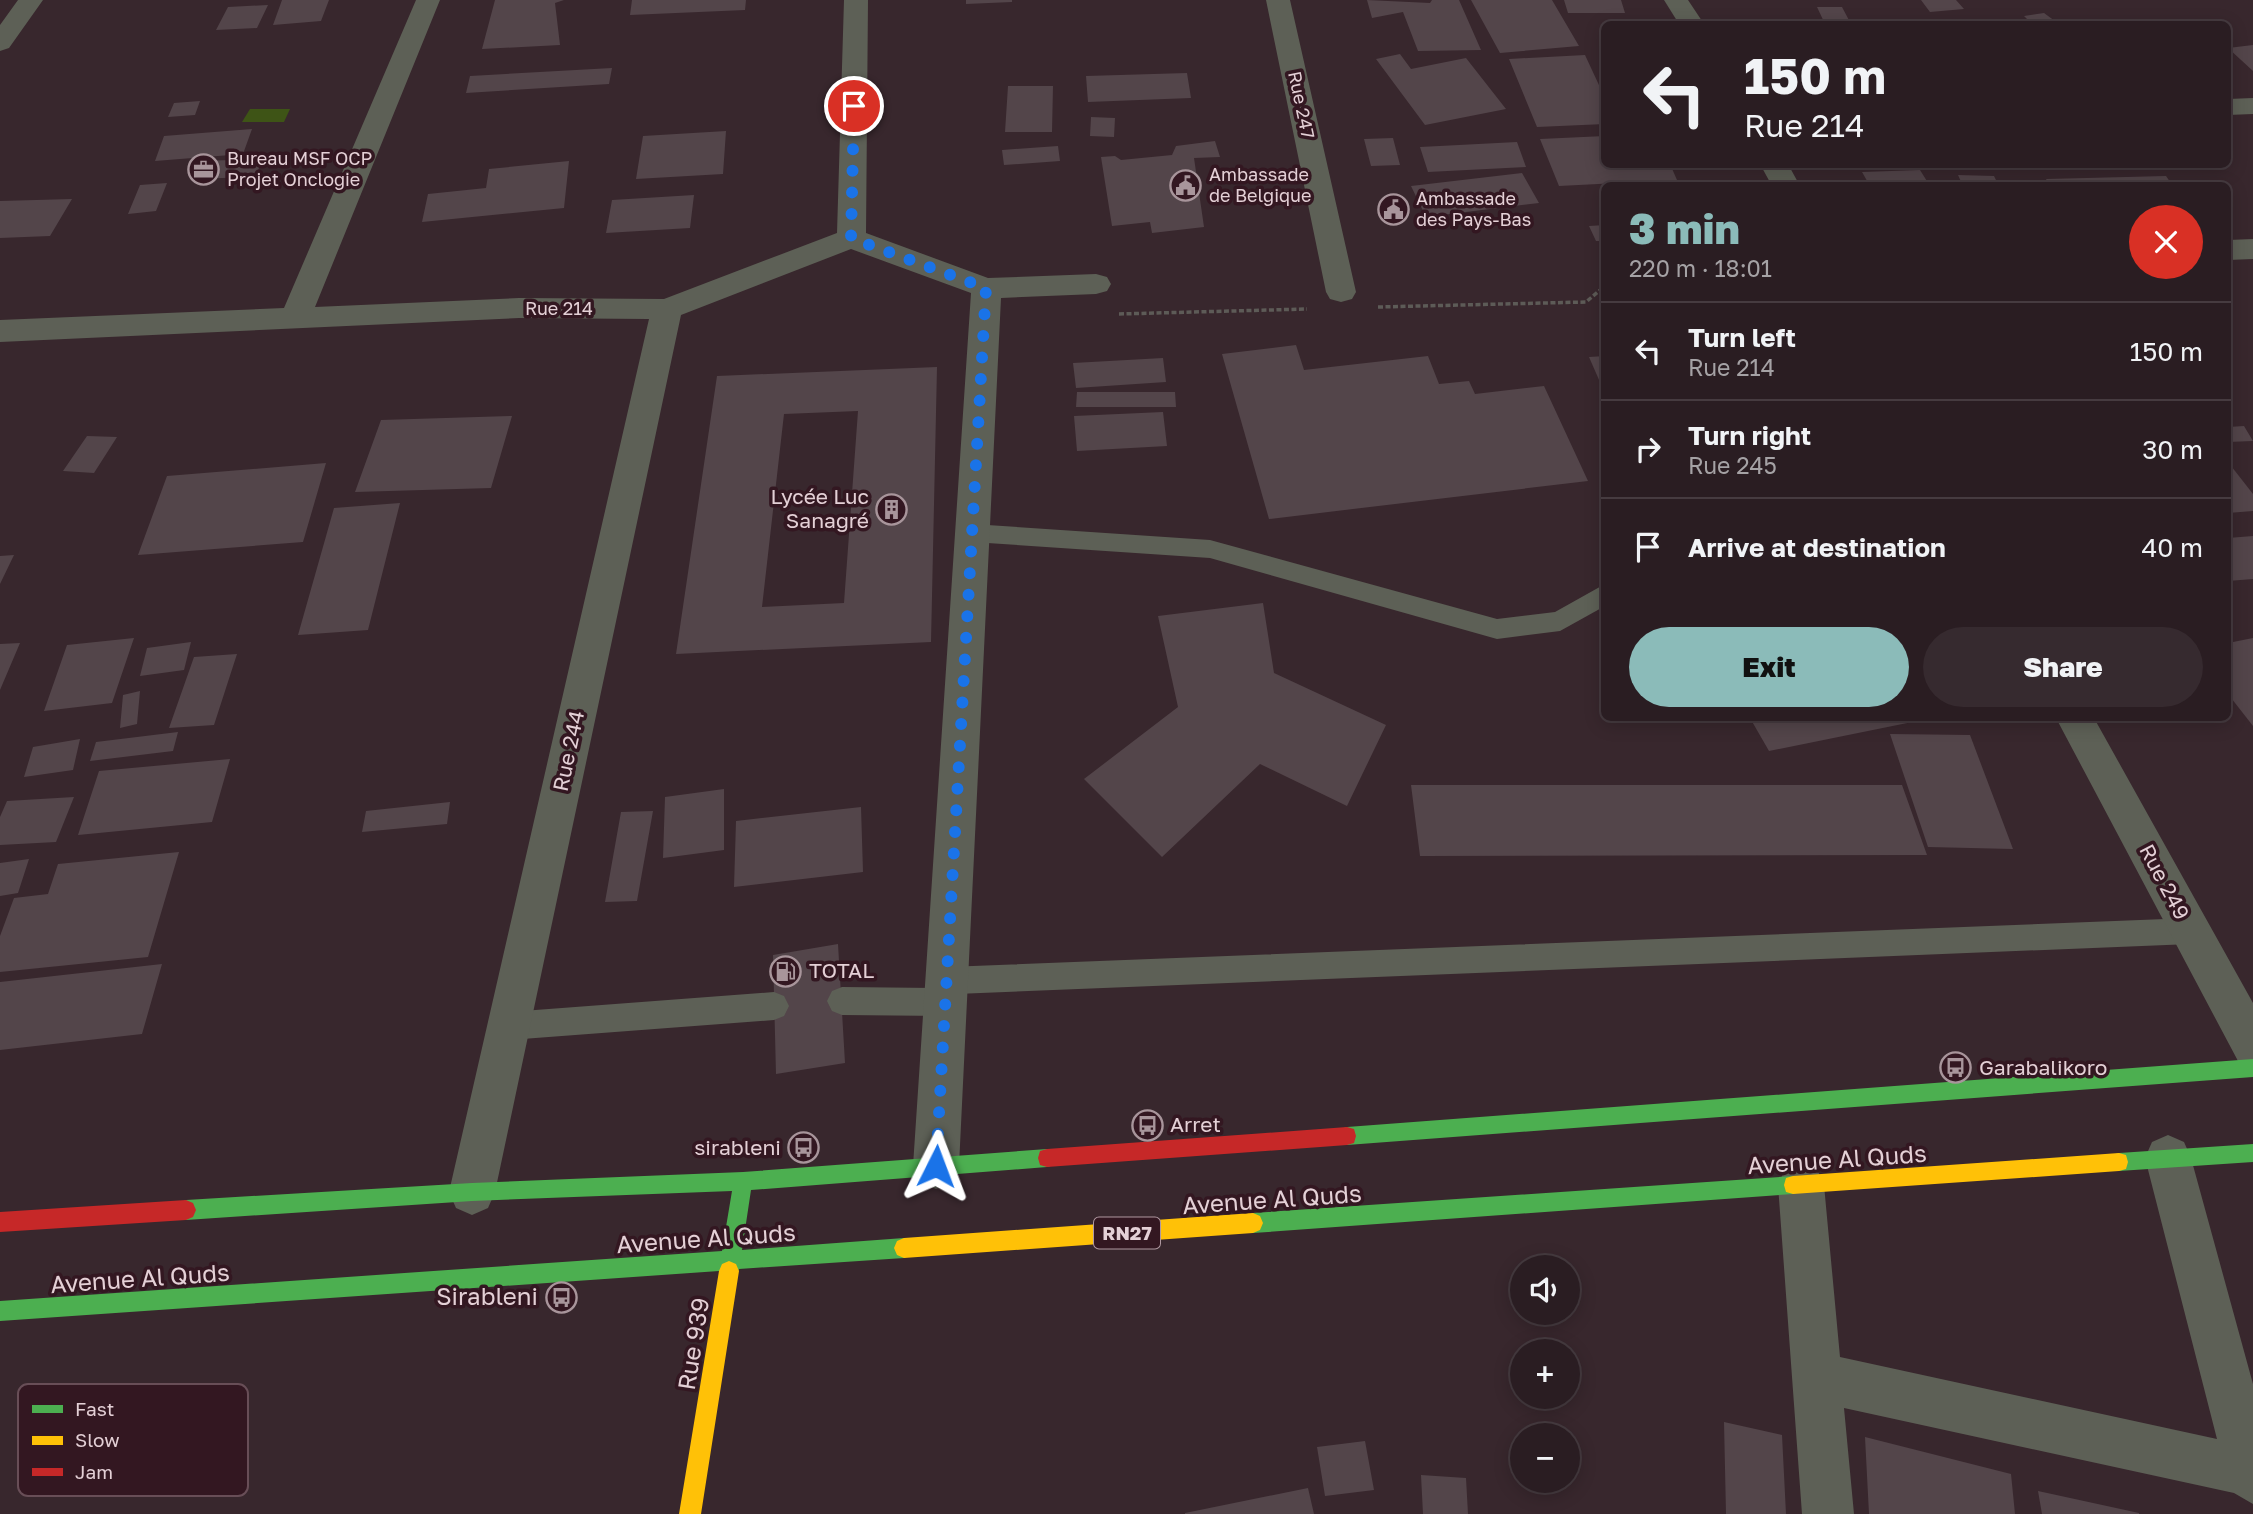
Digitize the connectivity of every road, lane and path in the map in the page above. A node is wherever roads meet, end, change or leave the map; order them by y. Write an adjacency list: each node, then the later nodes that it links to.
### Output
1 (32, 0): 7 (street)
2 (428, 0): 17 (street)
3 (856, 0): 10 (street)
4 (1278, 0): 15 (street, Rue 247)
5 (1676, 0): 6 (street)
6 (1689, 21)
7 (0, 43)
8 (2253, 106): 9 (street)
9 (2231, 107)
10 (851, 238): 14 (street); 16 (street, Rue 214)
11 (2253, 249): 12 (street)
12 (2231, 250)
13 (1096, 284): 14 (street)
14 (986, 288): 19 (street)
15 (1341, 292)
16 (667, 309): 17 (street, Rue 214); 26 (street, Rue 244)
17 (295, 318): 18 (street, Rue 214)
18 (0, 331)
19 (972, 533): 20 (lane); 23 (street)
20 (1601, 596)
21 (2077, 721): 22 (street, Rue 249)
22 (2191, 931): 23 (lane); 27 (street, Rue 249)
23 (946, 992): 24 (lane); 31 (street)
24 (842, 1001)
25 (774, 1006): 26 (lane)
26 (509, 1026): 34 (street, Rue 244)
27 (2253, 1046)
28 (2253, 1068): 31 (main road)
29 (2253, 1153): 30 (main road, Avenue Al Quds / RN27)
30 (2168, 1158): 33 (main road, Avenue Al Quds / RN27); 39 (street)
31 (936, 1166): 32 (main road)
32 (743, 1181): 34 (main road); 36 (main road, Rue 939)
33 (1801, 1185): 36 (main road, Avenue Al Quds / RN27); 38 (street)
34 (472, 1192): 35 (main road)
35 (0, 1222)
36 (730, 1261): 37 (main road, Avenue Al Quds / RN27); 40 (main road, Rue 939)
37 (0, 1311)
38 (1816, 1377): 39 (street); 41 (street)
39 (2252, 1474)
40 (690, 1514)
41 (1828, 1514)

